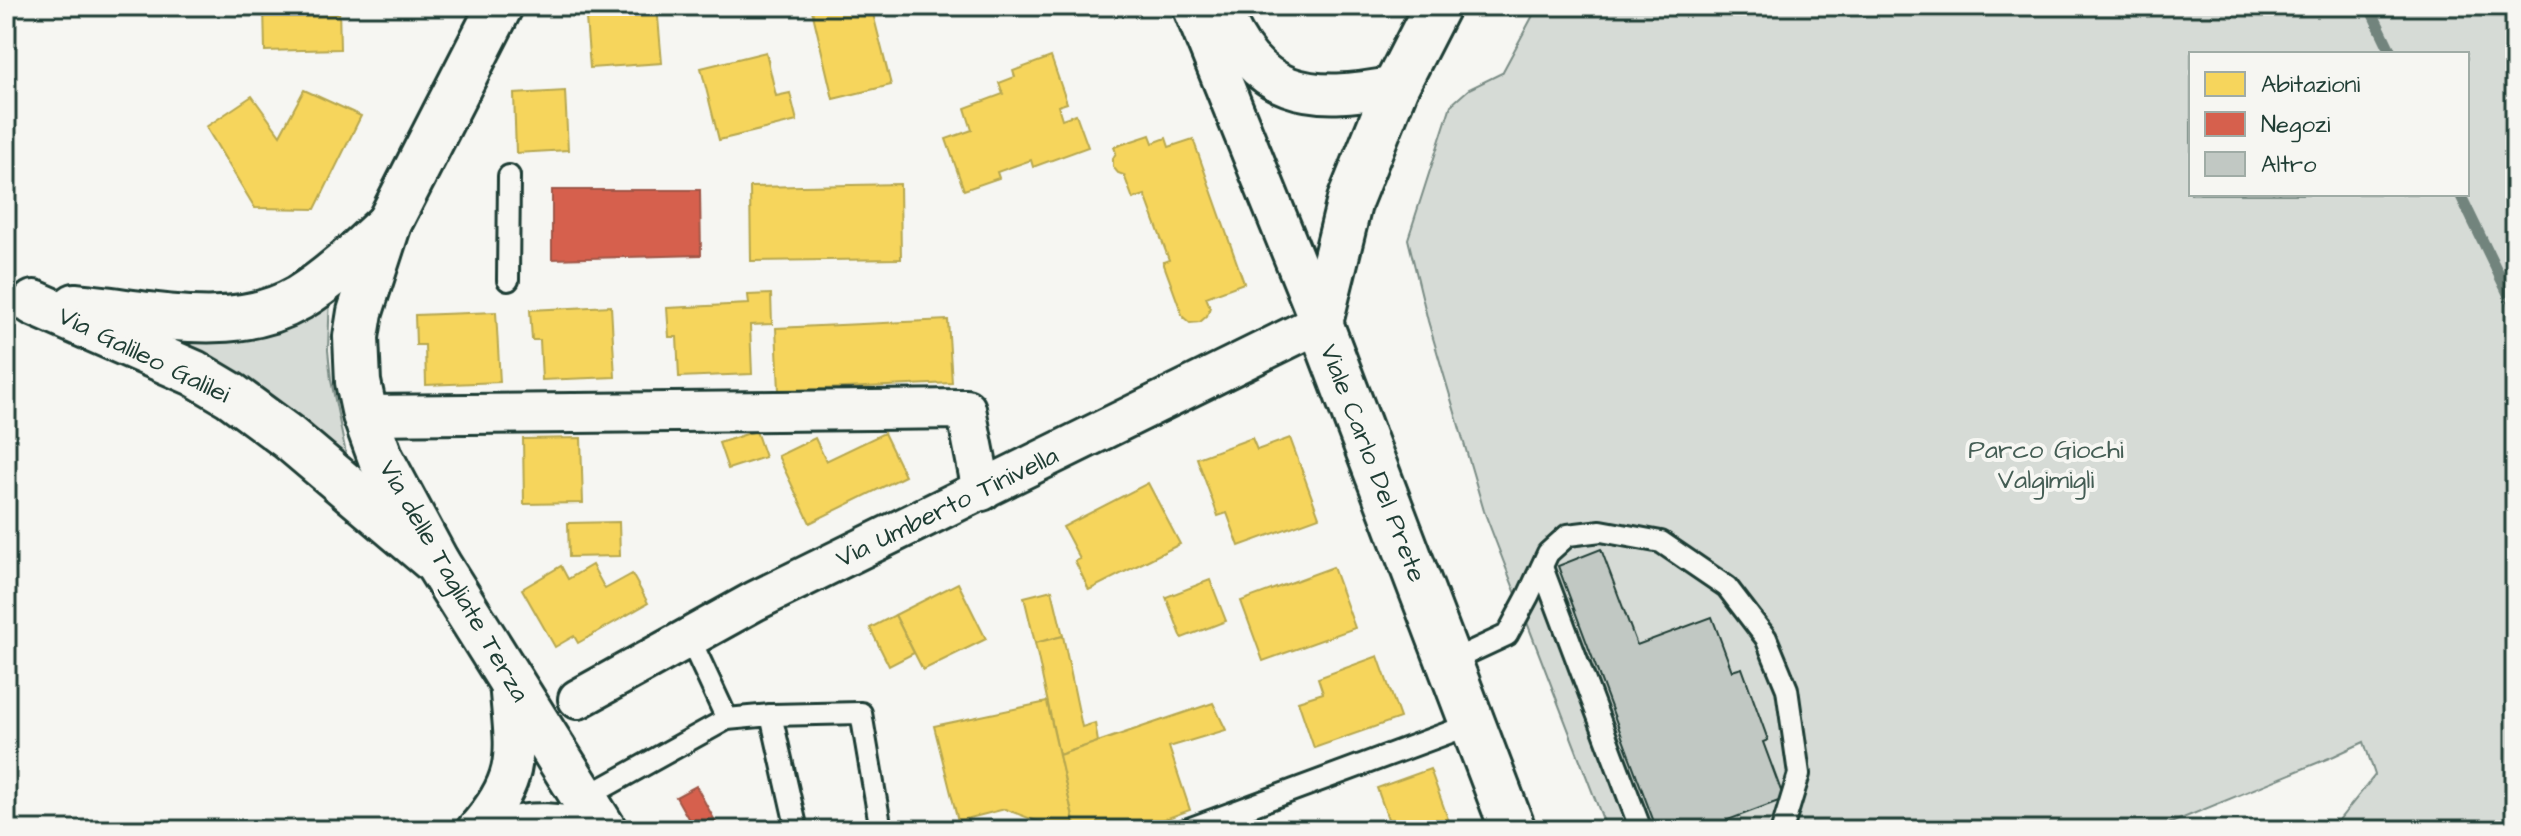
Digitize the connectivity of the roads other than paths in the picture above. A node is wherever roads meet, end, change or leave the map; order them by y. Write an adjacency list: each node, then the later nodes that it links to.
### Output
1 (500, 6): 7 (main road)
2 (1192, 6): 10 (street)
3 (1220, 6): 5 (street)
4 (1437, 6): 5 (main road, Viale Carlo Del Prete)
5 (1396, 86): 10 (main road, Viale Carlo Del Prete)
6 (509, 176): 8 (lane)
7 (389, 223): 9 (main road, Via Galileo Galilei); 11 (main road, Via delle Tagliate Terza)
8 (508, 280)
9 (20, 300): 13 (main road, Via Galileo Galilei)
10 (1320, 323): 12 (street, Via Umberto Tinivella); 16 (main road, Viale Carlo Del Prete)
11 (365, 415): 12 (street); 13 (main road, Via delle Tagliate Terza)
12 (982, 491): 15 (street, Via Umberto Tinivella)
13 (437, 563): 17 (main road, Via delle Tagliate Terza)
14 (1542, 567): 16 (lane); 29 (lane); 30 (lane)
15 (689, 637): 18 (street, Via Umberto Tinivella); 20 (lane)
16 (1449, 662): 21 (main road, Viale Carlo Del Prete)
17 (509, 681): 22 (main road, Via delle Tagliate Terza); 23 (street)
18 (578, 699)
19 (771, 715): 20 (lane); 25 (lane); 26 (lane)
20 (727, 719): 22 (lane)
21 (1472, 724): 27 (lane); 28 (main road, Viale Carlo Del Prete)
22 (593, 820): 24 (street)
23 (476, 830)
24 (499, 830)
25 (797, 830)
26 (881, 830)
27 (1186, 830)
28 (1513, 830)
29 (1641, 830)
30 (1782, 830)

